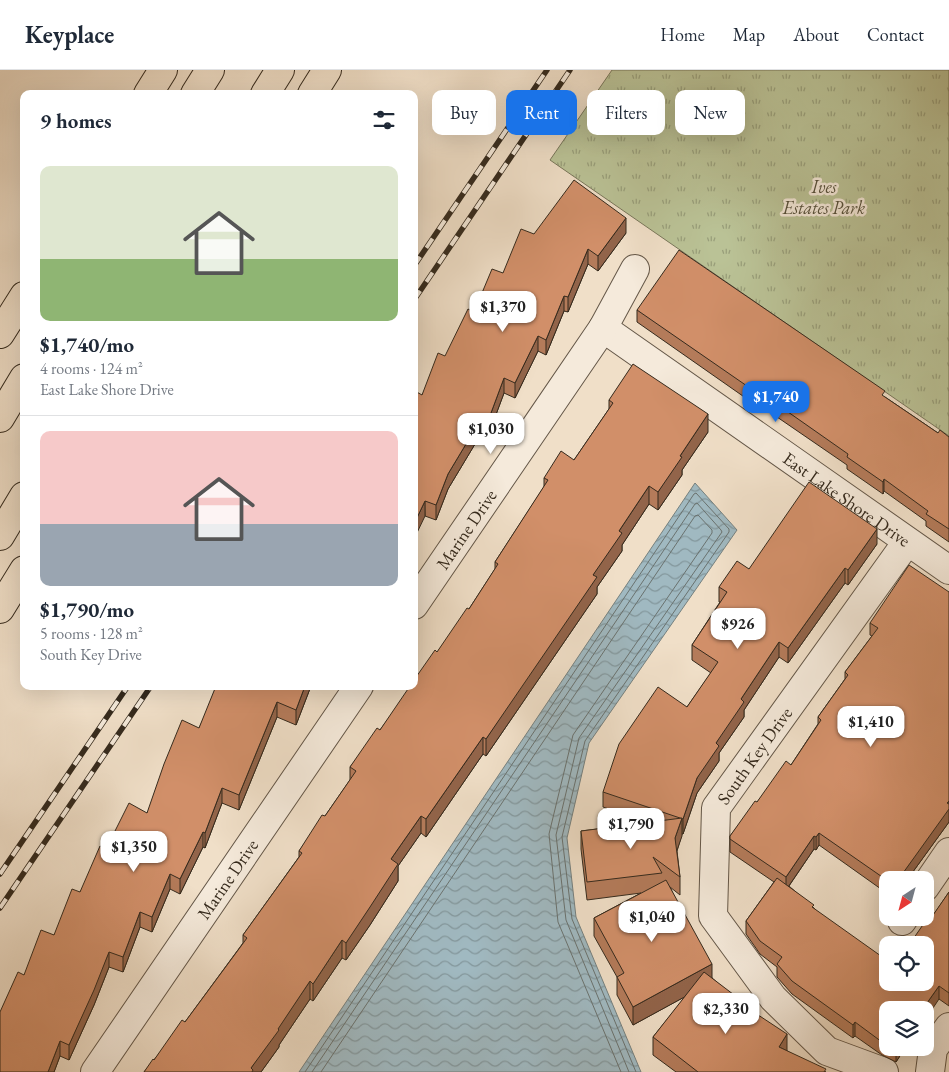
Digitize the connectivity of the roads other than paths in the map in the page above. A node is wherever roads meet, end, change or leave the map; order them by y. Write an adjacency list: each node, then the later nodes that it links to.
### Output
1 (163, 70): 5 (highway)
2 (210, 70): 6 (highway)
3 (280, 70): 7 (highway)
4 (326, 70): 8 (highway)
5 (150, 90)
6 (198, 90)
7 (268, 90)
8 (314, 90)
9 (635, 269): 11 (street)
10 (20, 302): 12 (highway)
11 (604, 328): 17 (street, East Lake Shore Drive); 20 (street, Marine Drive)
12 (0, 334)
13 (20, 385): 14 (highway)
14 (0, 418)
15 (20, 503): 16 (highway)
16 (0, 536)
17 (907, 542): 18 (street, East Lake Shore Drive); 27 (street, South Key Drive)
18 (949, 570)
19 (20, 576): 21 (highway)
20 (418, 600)
21 (0, 609)
22 (355, 690): 26 (street, Marine Drive)
23 (949, 852): 24 (street)
24 (934, 874)
25 (949, 1026): 28 (street)
26 (95, 1072)
27 (884, 1072)
28 (930, 1072)

